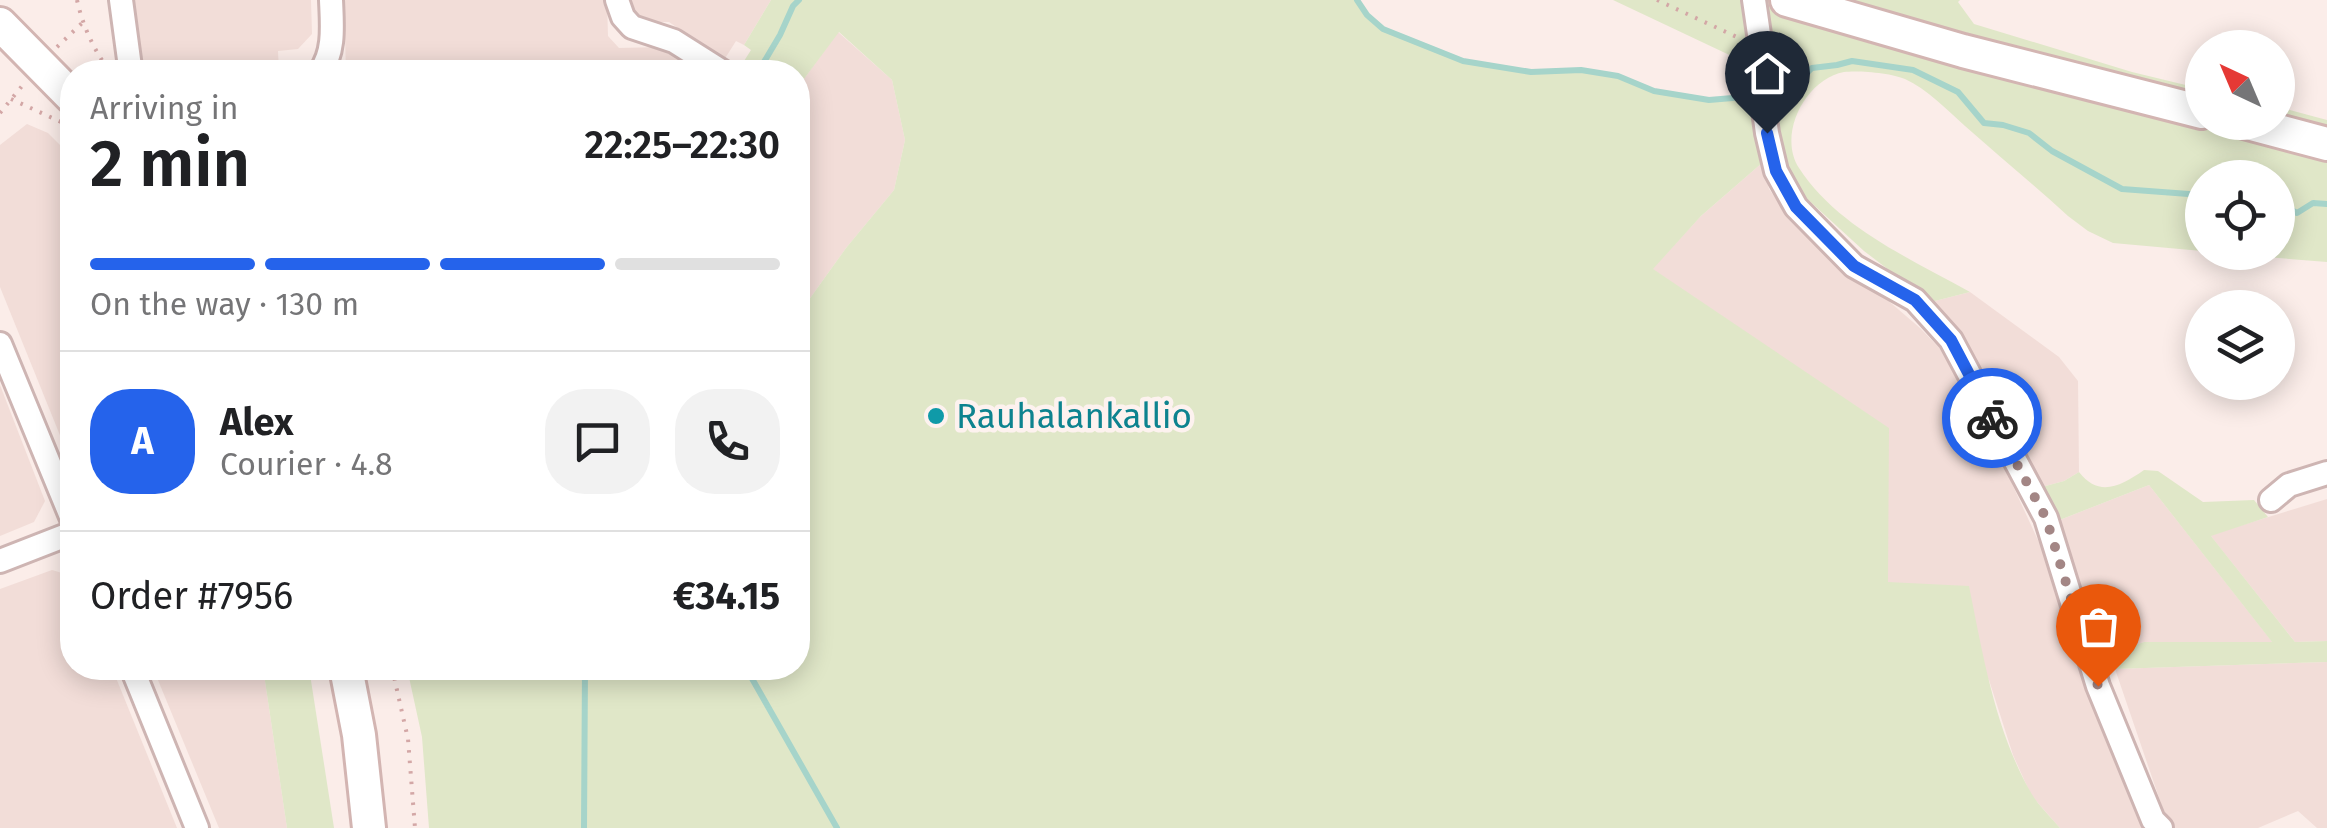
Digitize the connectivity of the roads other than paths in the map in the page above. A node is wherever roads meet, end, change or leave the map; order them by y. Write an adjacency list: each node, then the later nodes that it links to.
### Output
1 (121, 0): 7 (street)
2 (331, 0): 8 (street)
3 (618, 0): 9 (street)
4 (1754, 0): 24 (street)
5 (1787, 0): 11 (street)
6 (0, 24): 10 (street)
7 (129, 60)
8 (328, 60)
9 (704, 60)
10 (60, 85)
11 (2185, 108)
12 (2295, 136): 13 (street)
13 (2327, 144)
14 (0, 344): 16 (street)
15 (2327, 473): 17 (street)
16 (60, 490)
17 (2271, 500)
18 (60, 538): 19 (street)
19 (0, 562)
20 (137, 680): 22 (street)
21 (348, 680): 23 (street)
22 (197, 828)
23 (369, 828)
24 (2161, 828)

